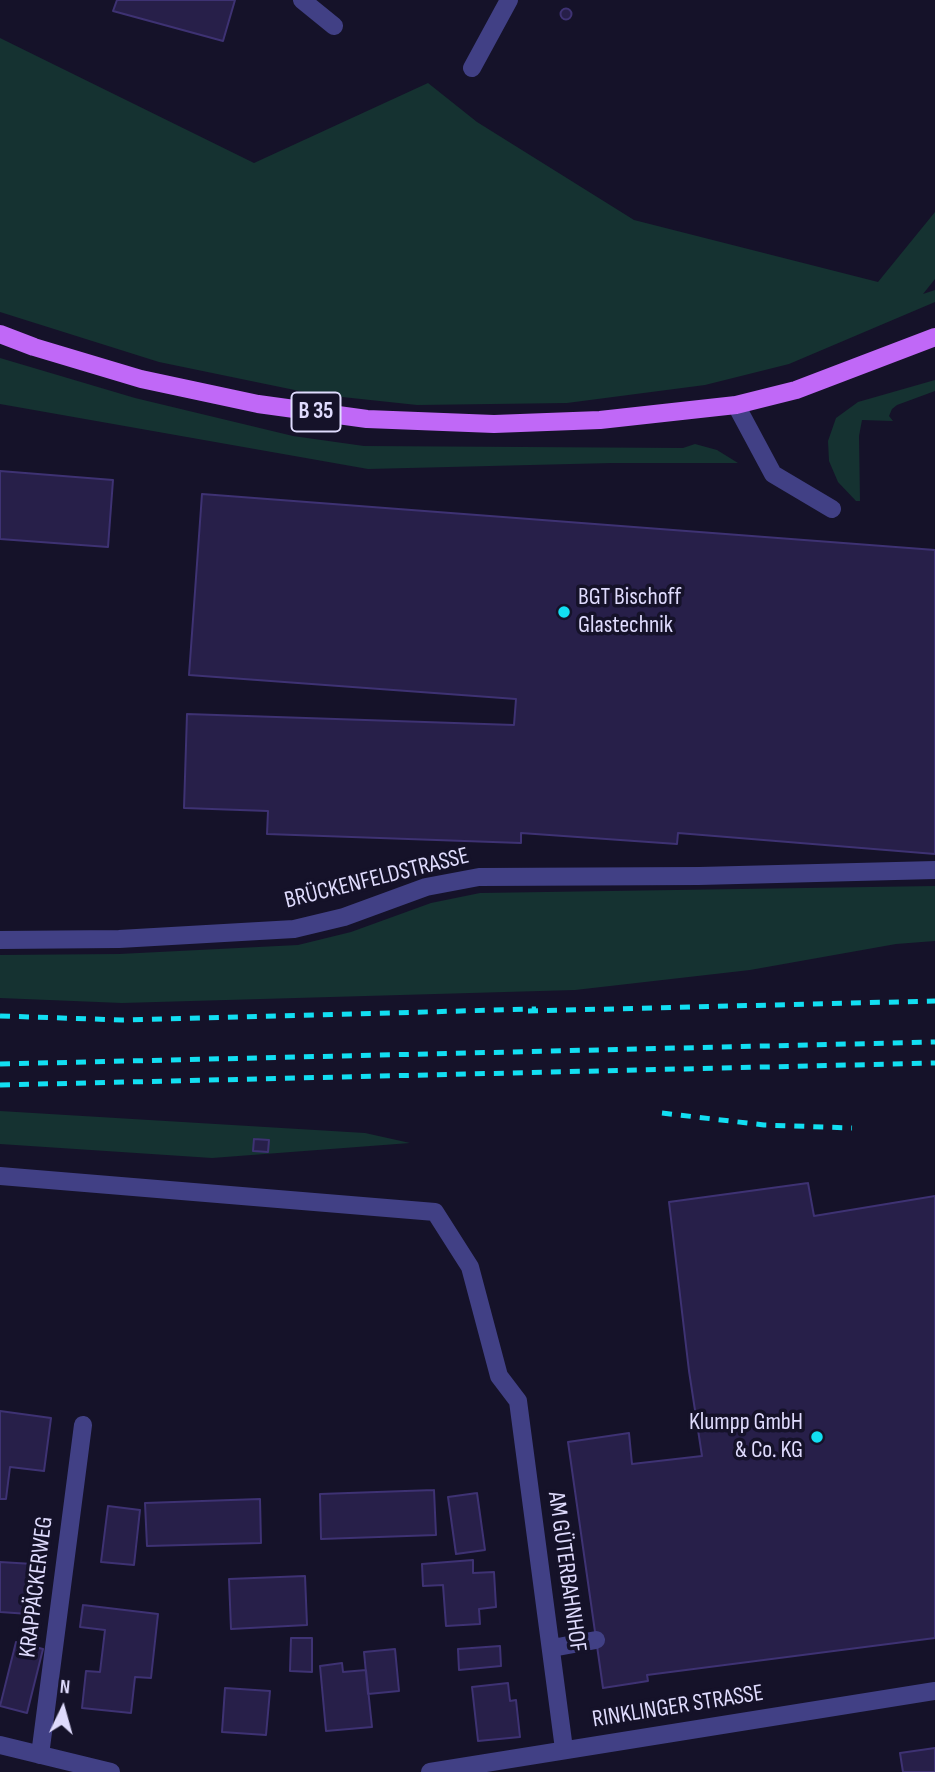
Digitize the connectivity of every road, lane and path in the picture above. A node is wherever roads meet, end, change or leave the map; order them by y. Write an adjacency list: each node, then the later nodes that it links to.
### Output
1 (302, 0): 3 (street)
2 (509, 0): 4 (street)
3 (334, 26)
4 (472, 68)
5 (0, 334): 7 (main road, B 35)
6 (935, 337): 7 (main road, B 35)
7 (736, 405): 8 (street)
8 (832, 509)
9 (935, 870): 10 (street, BRÜCKENFELDSTRASSE)
10 (0, 940)
11 (0, 1176): 14 (street, AM GÜTERBAHNHOF)
12 (83, 1425): 18 (street, KRAPPÄCKERWEG)
13 (596, 1640): 14 (street)
14 (552, 1648): 17 (street, AM GÜTERBAHNHOF)
15 (935, 1690): 17 (street, RINKLINGER STRASSE)
16 (0, 1745): 18 (street)
17 (564, 1749): 20 (street, RINKLINGER STRASSE)
18 (40, 1755): 19 (street)
19 (111, 1772)
20 (430, 1772)

